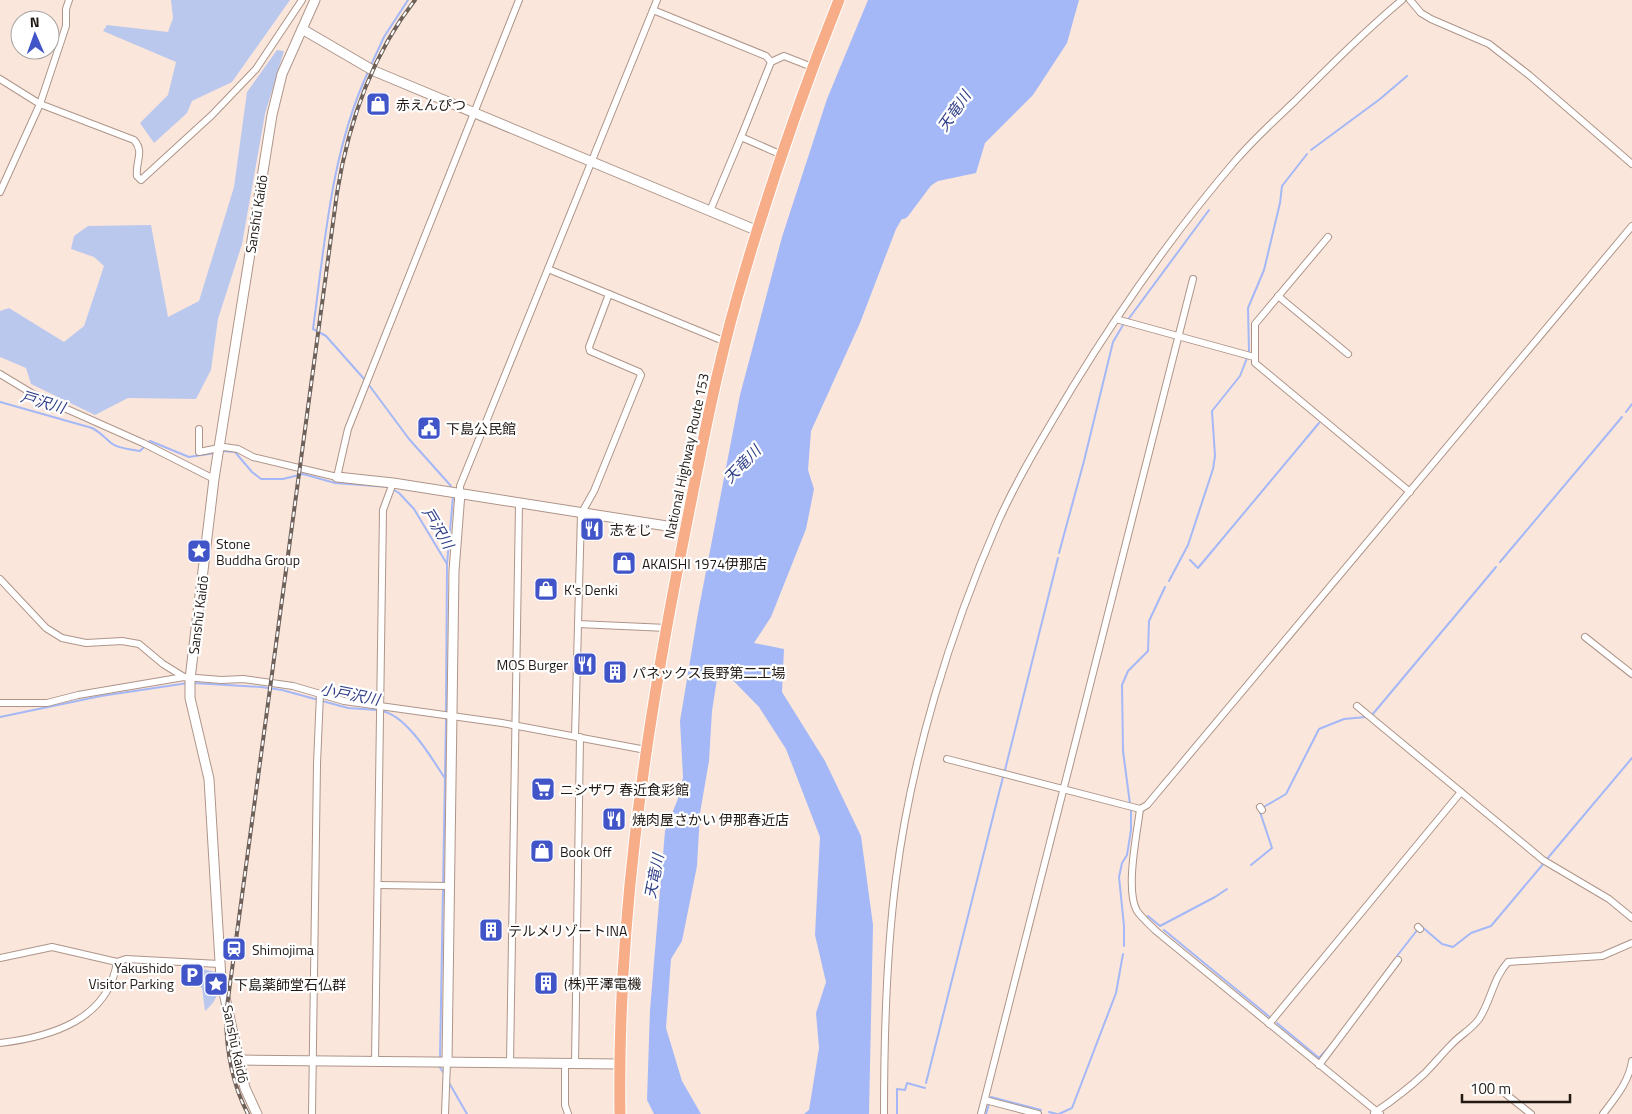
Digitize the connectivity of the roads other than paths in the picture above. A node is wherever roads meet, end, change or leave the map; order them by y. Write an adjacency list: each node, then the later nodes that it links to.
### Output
1 (69, 0): 14 (street)
2 (302, 0): 14 (street)
3 (315, 0): 10 (street, Sanshū Kaidō)
4 (519, 0): 15 (street)
5 (657, 0): 9 (street)
6 (839, 0): 12 (highway, National Highway Route 153)
7 (1402, 0): 29 (street)
8 (1410, 0): 19 (street)
9 (653, 10): 11 (street); 18 (street)
10 (302, 29): 15 (street); 36 (street, Sanshū Kaidō)
11 (771, 62): 12 (street); 16 (street)
12 (812, 67): 17 (highway, National Highway Route 153)
13 (0, 80): 14 (street)
14 (40, 104): 20 (street)
15 (473, 112): 18 (street); 37 (street)
16 (741, 137): 17 (street); 21 (street)
17 (782, 155): 23 (highway, National Highway Route 153)
18 (590, 162): 21 (street); 25 (street)
19 (1632, 164)
20 (0, 192)
21 (710, 211): 23 (street)
22 (1632, 226): 40 (street)
23 (758, 231): 31 (highway, National Highway Route 153)
24 (1328, 237): 28 (street)
25 (548, 269): 27 (street); 41 (street)
26 (1193, 279): 30 (street)
27 (609, 294): 31 (street); 43 (street)
28 (1278, 296): 32 (street); 33 (street)
29 (1116, 319): 30 (street); 93 (street)
30 (1179, 336): 33 (street); 60 (street)
31 (726, 342): 44 (highway, National Highway Route 153)
32 (1348, 354)
33 (1254, 357): 40 (street)
34 (0, 374): 38 (street)
35 (199, 429): 36 (street)
36 (220, 448): 37 (street); 38 (street, Sanshū Kaidō)
37 (337, 477): 39 (street)
38 (214, 479): 50 (street, Sanshū Kaidō)
39 (391, 487): 41 (street); 54 (street)
40 (1410, 492): 62 (street)
41 (460, 493): 42 (street); 55 (street)
42 (519, 503): 43 (street); 56 (street)
43 (580, 514): 44 (street); 46 (street)
44 (686, 528): 47 (highway, National Highway Route 153)
45 (0, 579): 50 (street)
46 (578, 624): 47 (street); 57 (street)
47 (667, 628): 58 (highway, National Highway Route 153)
48 (1585, 637): 49 (street)
49 (1632, 674)
50 (188, 680): 51 (street); 52 (street); 72 (street, Sanshū Kaidō)
51 (320, 698): 54 (street); 76 (street)
52 (0, 703)
53 (1357, 706): 61 (street)
54 (380, 710): 55 (street); 63 (street)
55 (453, 716): 56 (street); 64 (street)
56 (516, 726): 57 (street); 80 (street)
57 (578, 736): 58 (street); 82 (street)
58 (646, 750): 66 (highway, National Highway Route 153)
59 (947, 759): 60 (street)
60 (1064, 789): 62 (street); 86 (street)
61 (1461, 792): 65 (street); 73 (street)
62 (1134, 808): 73 (street)
63 (378, 885): 64 (street); 78 (street)
64 (449, 886): 79 (street)
65 (1632, 918)
66 (626, 933): 67 (street); 83 (highway, National Highway Route 153)
67 (611, 934)
68 (1632, 943): 87 (street)
69 (0, 958): 71 (street)
70 (1398, 960): 84 (street)
71 (117, 962): 72 (street); 74 (street)
72 (219, 964): 75 (street, Sanshū Kaidō)
73 (1269, 1024): 84 (street)
74 (0, 1043)
75 (238, 1060): 76 (street); 88 (street, Sanshū Kaidō)
76 (312, 1060): 78 (street); 89 (street)
77 (1632, 1061): 97 (street)
78 (374, 1062): 79 (street)
79 (446, 1062): 80 (street); 90 (street)
80 (510, 1063): 81 (street)
81 (565, 1064): 82 (street); 91 (street)
82 (575, 1064): 83 (street)
83 (619, 1064): 92 (highway, National Highway Route 153)
84 (1319, 1065): 87 (street)
85 (1507, 1095): 96 (street)
86 (985, 1100): 94 (street); 95 (street)
87 (1377, 1113)
88 (257, 1114)
89 (312, 1114)
90 (445, 1114)
91 (568, 1114)
92 (620, 1114)
93 (884, 1114)
94 (981, 1114)
95 (1038, 1114)
96 (1531, 1114)
97 (1603, 1114)

